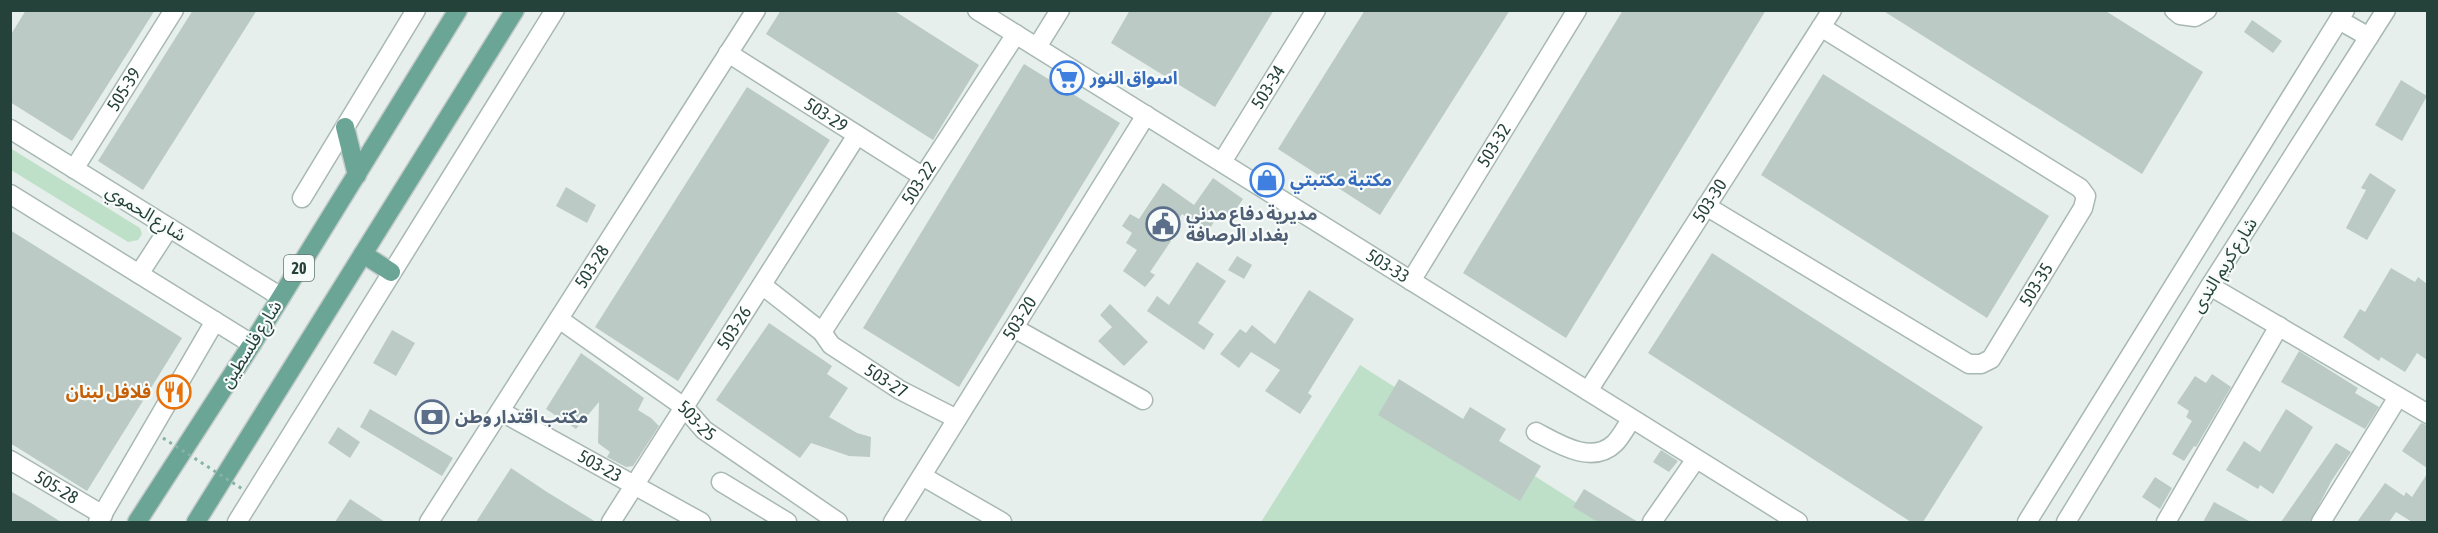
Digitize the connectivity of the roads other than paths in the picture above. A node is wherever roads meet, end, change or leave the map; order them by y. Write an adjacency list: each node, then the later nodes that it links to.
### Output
1 (174, 10): 26 (street, 505-39)
2 (416, 10): 22 (street)
3 (458, 10): 27 (main road, شارع فلسطين / 20)
4 (515, 10): 33 (main road)
5 (555, 10): 34 (street)
6 (756, 10): 20 (street, 503-28)
7 (977, 10): 17 (street, 503-33)
8 (1060, 10): 19 (street)
9 (1316, 10): 25 (street, 503-34)
10 (1577, 10): 36 (street, 503-32)
11 (1832, 10): 16 (street, 503-30)
12 (2174, 10): 14 (street)
13 (2386, 10): 18 (street, شارع كريم الندى)
14 (2201, 14)
15 (2342, 15): 18 (street); 73 (street, شارع كريم الندى)
16 (1821, 27): 31 (street, 503-30); 31 (street, 503-35)
17 (1016, 34): 19 (street, 503-33); 28 (street, 503-22)
18 (2369, 37): 38 (street, شارع كريم الندى)
19 (1037, 47): 21 (street, 503-33)
20 (728, 53): 24 (street, 503-29); 40 (street, 503-28)
21 (1146, 115): 25 (street, 503-33); 43 (street, 503-20)
22 (345, 127): 27 (main road); 30 (street)
23 (10, 129): 26 (street, شارع الحموي)
24 (857, 135): 28 (street, 503-29); 37 (street, 503-26)
25 (1222, 162): 36 (street, 503-33)
26 (74, 169): 32 (street, شارع الحموي)
27 (357, 175): 39 (main road, شارع فلسطين / 20)
28 (922, 176): 44 (street, 503-22)
29 (10, 194): 35 (street)
30 (302, 198)
31 (1706, 206): 46 (street, 503-30)
32 (169, 228): 35 (street); 39 (street, شارع الحموي)
33 (363, 254): 34 (main road); 62 (main road)
34 (391, 272): 63 (street)
35 (139, 274): 41 (street)
36 (1411, 280): 46 (street, 503-33)
37 (762, 285): 44 (street, 503-27); 49 (street, 503-26)
38 (2210, 286): 42 (street); 74 (street, شارع كريم الندى)
39 (281, 297): 45 (main road, شارع فلسطين / 20)
40 (559, 319): 49 (street, 503-25); 50 (street, 503-28)
41 (215, 321): 45 (street); 60 (street)
42 (2279, 326): 47 (street); 75 (street)
43 (1014, 328): 48 (street); 52 (street, 503-20)
44 (822, 332): 52 (street, 503-27)
45 (252, 344): 61 (main road, شارع فلسطين / 20)
46 (1588, 391): 53 (street, 503-33)
47 (2398, 397): 51 (street); 76 (street)
48 (1143, 400)
49 (684, 407): 59 (street, 503-26); 68 (street, 503-25)
50 (500, 411): 59 (street, 503-23); 64 (street, 503-28)
51 (2427, 414)
52 (957, 419): 57 (street, 503-20)
53 (1631, 420): 54 (street); 56 (street, 503-33)
54 (1536, 432)
55 (10, 459): 60 (street, 505-28)
56 (1696, 459): 71 (street); 72 (street, 503-33)
57 (922, 476): 69 (street, 503-20); 70 (street)
58 (721, 482): 67 (street)
59 (634, 487): 65 (street, 503-26); 66 (street, 503-23)
60 (100, 518)
61 (137, 522)
62 (196, 522)
63 (237, 522)
64 (429, 522)
65 (611, 522)
66 (701, 522)
67 (787, 522)
68 (838, 522)
69 (893, 522)
70 (1002, 522)
71 (1652, 522)
72 (1798, 522)
73 (2027, 522)
74 (2066, 522)
75 (2166, 522)
76 (2321, 522)

